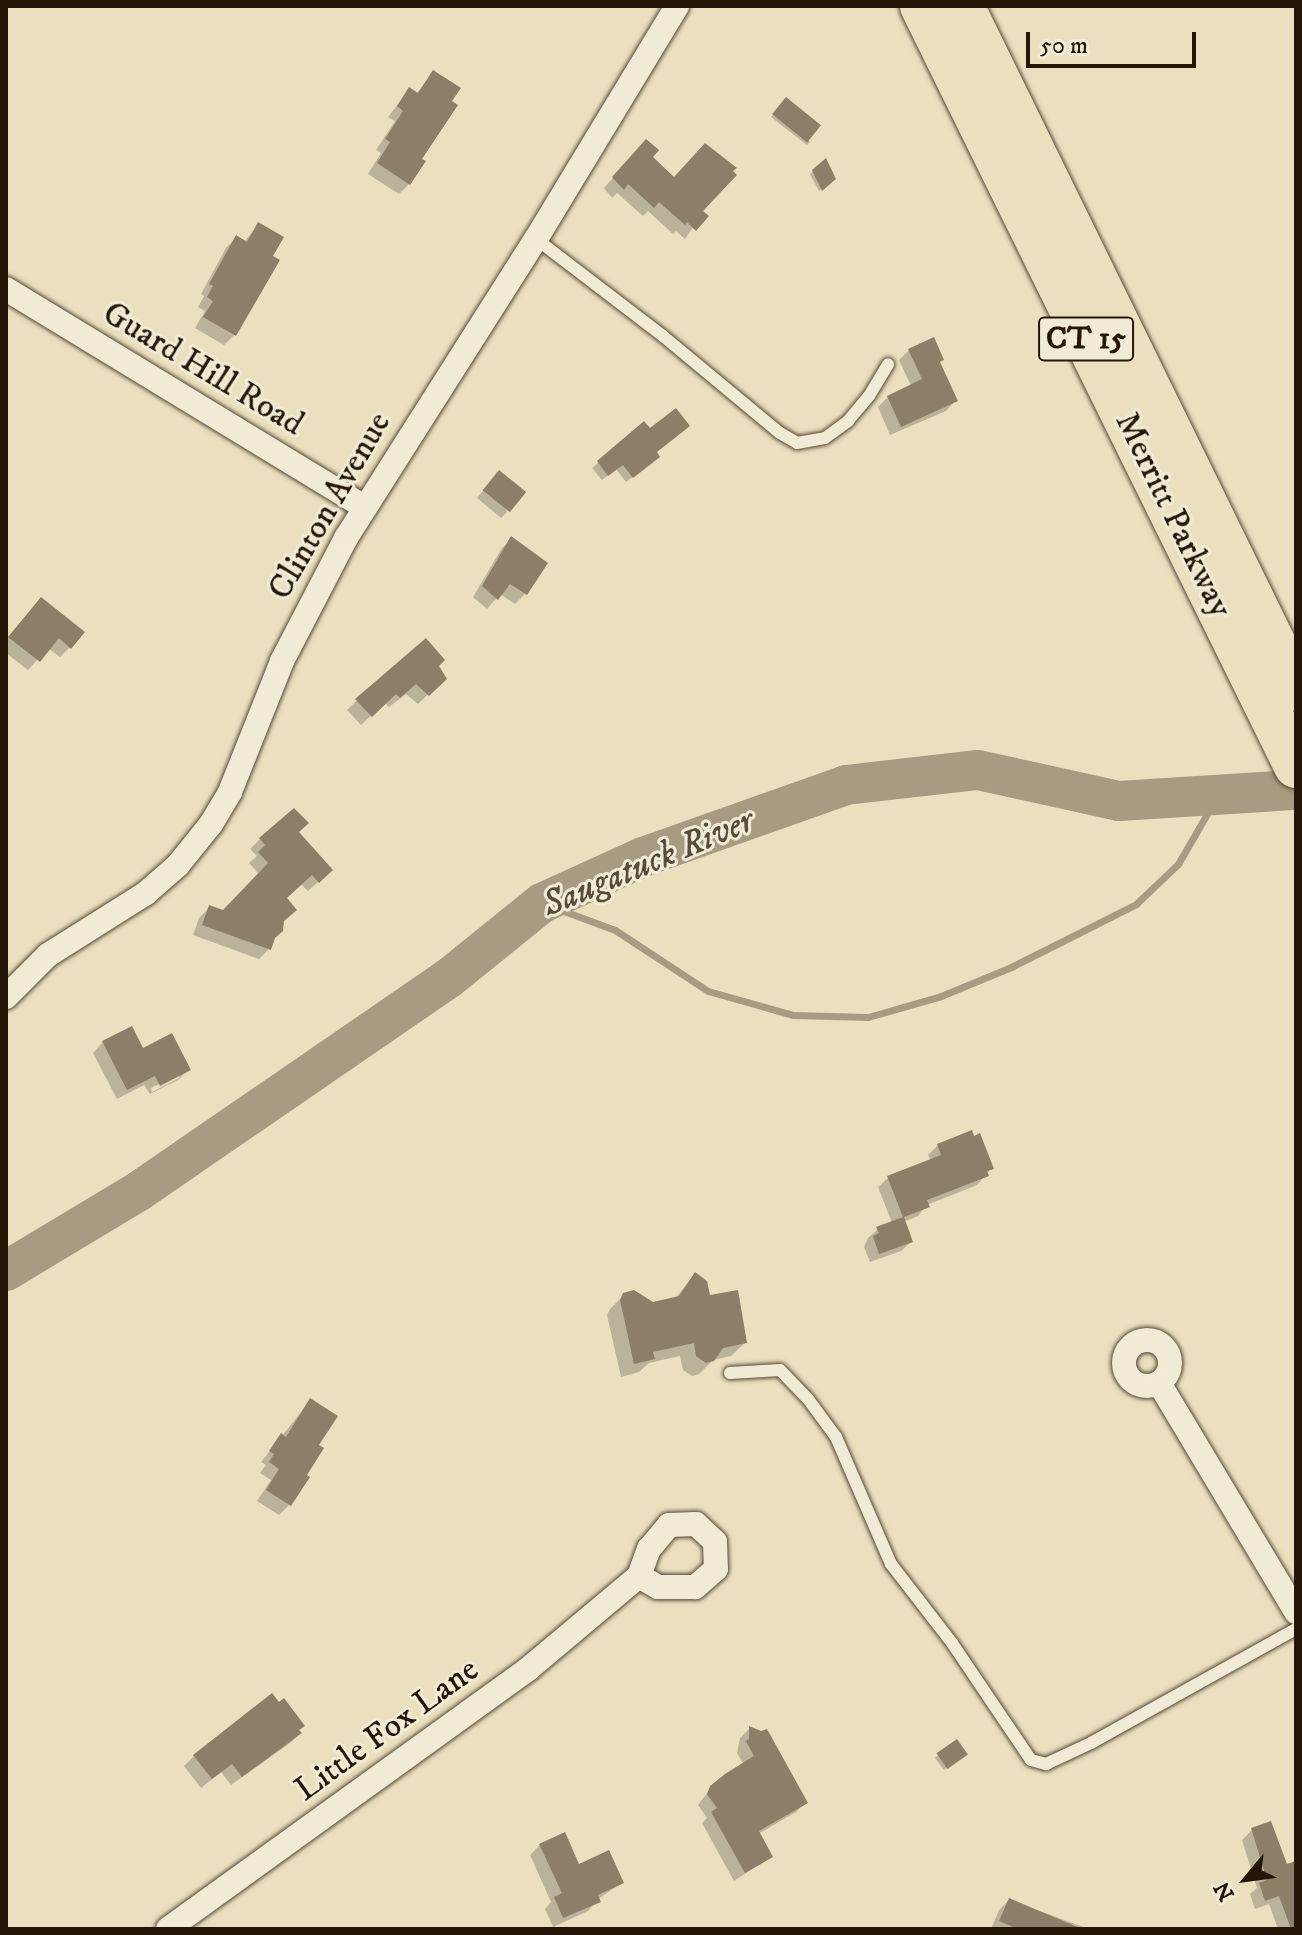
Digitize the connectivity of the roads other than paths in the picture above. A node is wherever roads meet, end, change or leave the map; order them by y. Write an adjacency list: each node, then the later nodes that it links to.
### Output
1 (677, 6): 4 (street, Clinton Avenue)
2 (922, 6): 8 (highway, Merritt Parkway / CT 15)
3 (962, 6): 8 (highway, Merritt Parkway / CT 15)
4 (536, 239): 6 (lane); 7 (street, Clinton Avenue)
5 (6, 289): 7 (street, Guard Hill Road)
6 (888, 364)
7 (364, 507): 10 (street, Clinton Avenue)
8 (1276, 673): 9 (highway, Merritt Parkway / CT 15)
9 (1296, 766)
10 (6, 997)
11 (730, 1373): 15 (lane)
12 (1159, 1383): 14 (street)
13 (639, 1576): 16 (street, Little Fox Lane)
14 (1296, 1612)
15 (1296, 1629)
16 (168, 1929)

